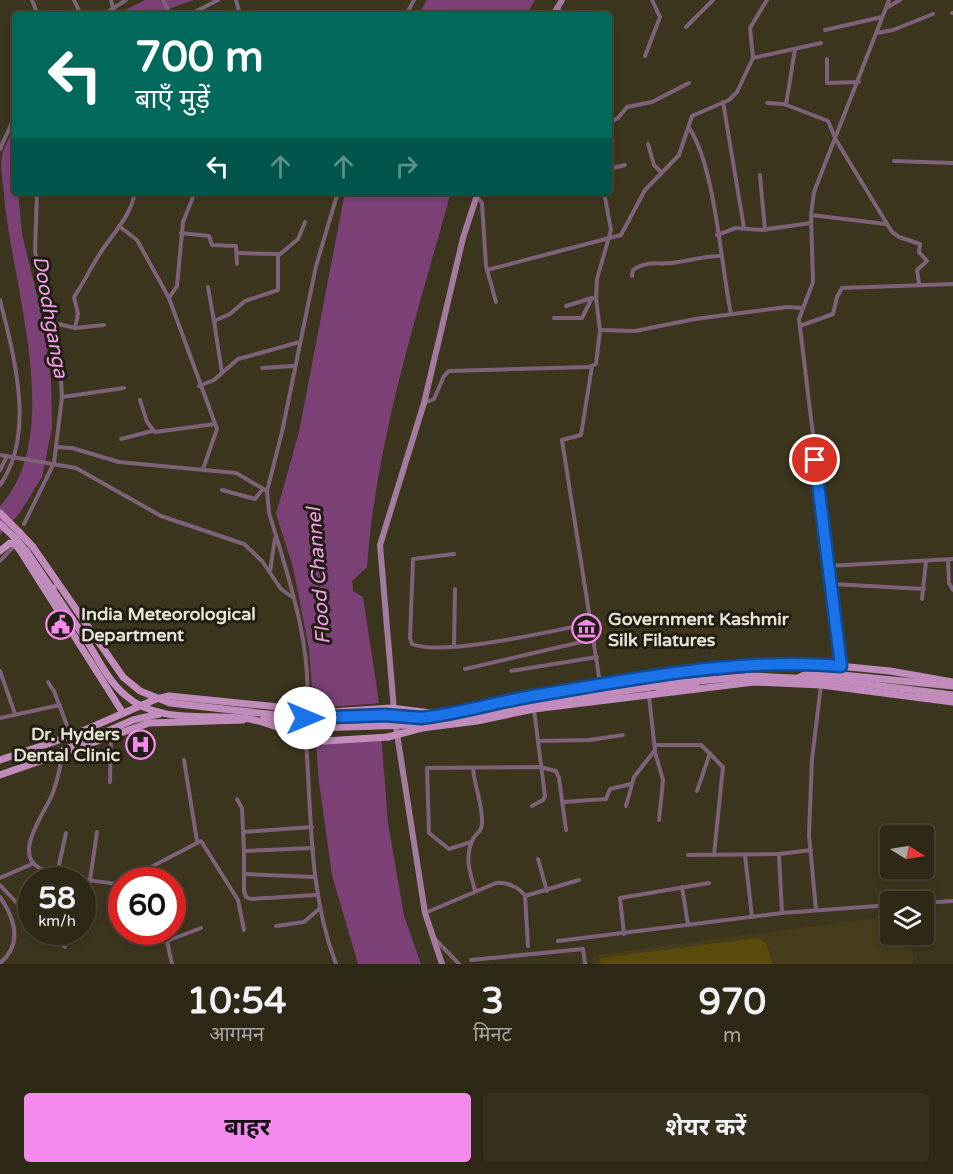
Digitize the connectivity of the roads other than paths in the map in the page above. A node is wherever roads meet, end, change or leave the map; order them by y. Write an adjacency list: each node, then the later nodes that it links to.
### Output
1 (111, 0): 10 (street)
2 (126, 0): 10 (street)
3 (218, 0): 14 (street)
4 (562, 0): 11 (main road)
5 (652, 0): 24 (street)
6 (713, 0): 19 (street)
7 (767, 0): 25 (street)
8 (889, 0): 12 (street)
9 (900, 0): 12 (street)
10 (113, 8): 13 (street)
11 (557, 8): 15 (main road); 16 (street)
12 (886, 8): 18 (street)
13 (107, 12)
14 (195, 12)
15 (555, 12)
16 (562, 12)
17 (933, 14): 21 (street)
18 (883, 17): 20 (street); 21 (street)
19 (686, 27)
20 (825, 30)
21 (877, 33): 27 (street)
22 (821, 43): 23 (street)
23 (795, 49): 25 (street); 31 (street)
24 (645, 56)
25 (753, 58): 29 (street)
26 (827, 59): 27 (street)
27 (859, 82): 35 (street)
28 (689, 83): 32 (street)
29 (723, 102): 34 (street); 56 (street)
30 (767, 103): 31 (street)
31 (786, 105): 35 (street)
32 (612, 121)
33 (12, 123): 37 (street)
34 (689, 128): 42 (street); 59 (street)
35 (836, 140): 51 (street); 54 (street)
36 (648, 144): 42 (street)
37 (0, 149)
38 (894, 161): 39 (street)
39 (953, 163)
40 (625, 165): 41 (street)
41 (612, 168)
42 (662, 173): 60 (street)
43 (760, 175): 57 (street)
44 (37, 195): 84 (street)
45 (134, 195): 55 (street)
46 (194, 195): 58 (street)
47 (337, 195): 83 (street)
48 (477, 195): 93 (main road)
49 (478, 195): 65 (street)
50 (605, 195): 60 (street)
51 (811, 215): 53 (street); 54 (street)
52 (305, 222): 62 (street)
53 (811, 222): 57 (street); 75 (street)
54 (887, 224): 67 (street)
55 (119, 226): 70 (street); 81 (street)
56 (744, 228): 57 (street); 59 (street)
57 (765, 230)
58 (181, 233): 61 (street); 70 (street)
59 (717, 235): 63 (street)
60 (609, 239): 65 (street); 71 (street)
61 (238, 253): 62 (street); 64 (street)
62 (279, 254): 78 (street)
63 (720, 256): 66 (street); 76 (street)
64 (237, 264)
65 (487, 270): 73 (street)
66 (632, 276)
67 (919, 283): 68 (street); 80 (street)
68 (953, 284)
69 (208, 287): 78 (street)
70 (169, 298): 89 (street)
71 (594, 298): 74 (street); 77 (street); 82 (street)
72 (0, 300): 100 (street)
73 (496, 302)
74 (566, 306)
75 (802, 308): 76 (street); 80 (street)
76 (731, 314): 82 (street)
77 (554, 318)
78 (214, 321): 88 (street)
79 (104, 325): 81 (street)
80 (800, 326): 118 (street)
81 (75, 328): 84 (street)
82 (600, 330): 86 (street)
83 (301, 341): 85 (street); 88 (street)
84 (56, 345): 91 (street)
85 (294, 366): 87 (street); 106 (street)
86 (592, 366): 93 (street); 127 (street)
87 (262, 368)
88 (222, 373): 89 (street)
89 (199, 386): 94 (street)
90 (124, 387): 91 (street)
91 (62, 397): 97 (street)
92 (140, 400): 95 (street)
93 (424, 403): 150 (main road)
94 (215, 424): 95 (street); 102 (street)
95 (153, 430): 96 (street)
96 (121, 439)
97 (56, 447): 101 (street); 102 (street)
98 (0, 455): 99 (street)
99 (7, 456): 100 (street); 103 (street)
100 (15, 457): 101 (street); 104 (street)
101 (53, 462): 109 (street); 119 (street)
102 (203, 469): 106 (street)
103 (0, 470)
104 (0, 484)
105 (222, 490): 106 (street)
106 (264, 490): 110 (street)
107 (0, 513): 112 (main road, bridge)
108 (0, 524): 112 (main road, bridge)
109 (24, 524)
110 (275, 534): 119 (street); 125 (street)
111 (16, 543): 113 (main road); 116 (street); 147 (main road)
112 (30, 549): 121 (main road); 144 (main road)
113 (0, 550)
114 (454, 554): 129 (street)
115 (951, 560): 117 (street); 124 (street)
116 (0, 561)
117 (926, 561): 118 (street); 123 (street)
118 (828, 566): 120 (street)
119 (270, 572): 125 (street)
120 (831, 584): 123 (street); 131 (street)
121 (53, 588): 147 (main road); 148 (main road, bridge)
122 (455, 589): 129 (street)
123 (924, 589): 126 (street)
124 (953, 590)
125 (292, 597): 152 (street)
126 (922, 599)
127 (592, 623): 128 (street); 129 (street)
128 (594, 639): 130 (street); 132 (street)
129 (454, 646)
130 (597, 657): 134 (street); 138 (street)
131 (841, 666): 135 (main road); 139 (main road)
132 (465, 669)
133 (0, 671): 149 (street)
134 (511, 671)
135 (647, 677): 138 (main road); 141 (street)
136 (800, 677): 139 (main road); 143 (main road, bridge); 144 (main road, bridge)
137 (48, 682): 145 (street)
138 (600, 684): 142 (main road)
139 (953, 684)
140 (821, 685): 143 (main road, bridge); 148 (main road, bridge); 186 (street)
141 (648, 690): 143 (main road); 146 (main road); 161 (street)
142 (533, 696): 146 (street); 150 (main road)
143 (953, 698)
144 (156, 699): 147 (main road); 152 (main road)
145 (60, 705): 149 (street); 158 (street)
146 (534, 706): 154 (main road); 160 (street)
147 (124, 712): 153 (main road)
148 (161, 713): 162 (main road, bridge)
149 (15, 714): 151 (street)
150 (394, 716): 152 (main road); 154 (main road)
151 (0, 718)
152 (309, 718)
153 (94, 725): 158 (main road); 159 (main road)
154 (396, 725): 155 (main road); 216 (main road)
155 (305, 728): 156 (main road); 178 (street)
156 (111, 734): 159 (main road); 170 (street)
157 (623, 735): 160 (street)
158 (71, 736): 165 (main road)
159 (101, 738): 162 (main road)
160 (538, 741): 167 (street)
161 (656, 745): 163 (street); 164 (street)
162 (63, 752): 169 (main road); 193 (street)
163 (655, 752): 171 (street); 177 (street)
164 (710, 753): 172 (street); 190 (street)
165 (0, 760)
166 (184, 760): 183 (street)
167 (540, 767): 168 (street); 174 (street); 175 (street)
168 (473, 769): 184 (street); 184 (street)
169 (0, 772)
170 (110, 782)
171 (631, 784): 174 (street); 176 (street)
172 (697, 791)
173 (237, 799): 181 (street)
174 (563, 802): 179 (street)
175 (532, 806)
176 (627, 806)
177 (659, 820)
178 (312, 827): 181 (street); 185 (street)
179 (566, 830)
180 (97, 832): 196 (street)
181 (243, 832): 187 (street)
182 (66, 833): 195 (street)
183 (197, 841): 197 (street); 222 (street)
184 (471, 842): 205 (street)
185 (313, 848): 187 (street); 199 (street)
186 (811, 850): 188 (street); 215 (street)
187 (244, 851): 198 (street)
188 (779, 854): 191 (street); 217 (street)
189 (688, 855): 190 (street)
190 (714, 855): 191 (street)
191 (745, 855): 218 (street)
192 (538, 859): 206 (street)
193 (32, 864): 194 (street); 200 (street)
194 (40, 867)
195 (59, 867)
196 (92, 867)
197 (150, 867)
198 (245, 874): 199 (street); 207 (street)
199 (314, 877): 207 (street)
200 (0, 878)
201 (579, 880): 206 (street)
202 (709, 883): 204 (street)
203 (0, 885): 212 (street)
204 (682, 887): 219 (street); 224 (street)
205 (476, 890): 208 (street); 216 (street)
206 (547, 891): 208 (street)
207 (316, 895): 214 (street)
208 (525, 896): 228 (street)
209 (0, 897): 230 (street)
210 (953, 901): 211 (street)
211 (934, 902)
212 (18, 904)
213 (880, 906): 215 (street)
214 (319, 909): 220 (street); 232 (street)
215 (816, 910): 217 (street)
216 (425, 913): 225 (main road)
217 (782, 913): 218 (street)
218 (752, 917): 219 (street)
219 (688, 925): 224 (street)
220 (276, 926)
221 (201, 928): 223 (street)
222 (244, 930)
223 (186, 934)
224 (624, 934): 226 (street)
225 (432, 936): 233 (main road); 234 (street)
226 (558, 941)
227 (168, 945): 231 (street)
228 (528, 945)
229 (471, 960): 235 (street)
230 (0, 963)
231 (172, 964)
232 (336, 964)
233 (442, 964)
234 (459, 964)
235 (585, 964)

